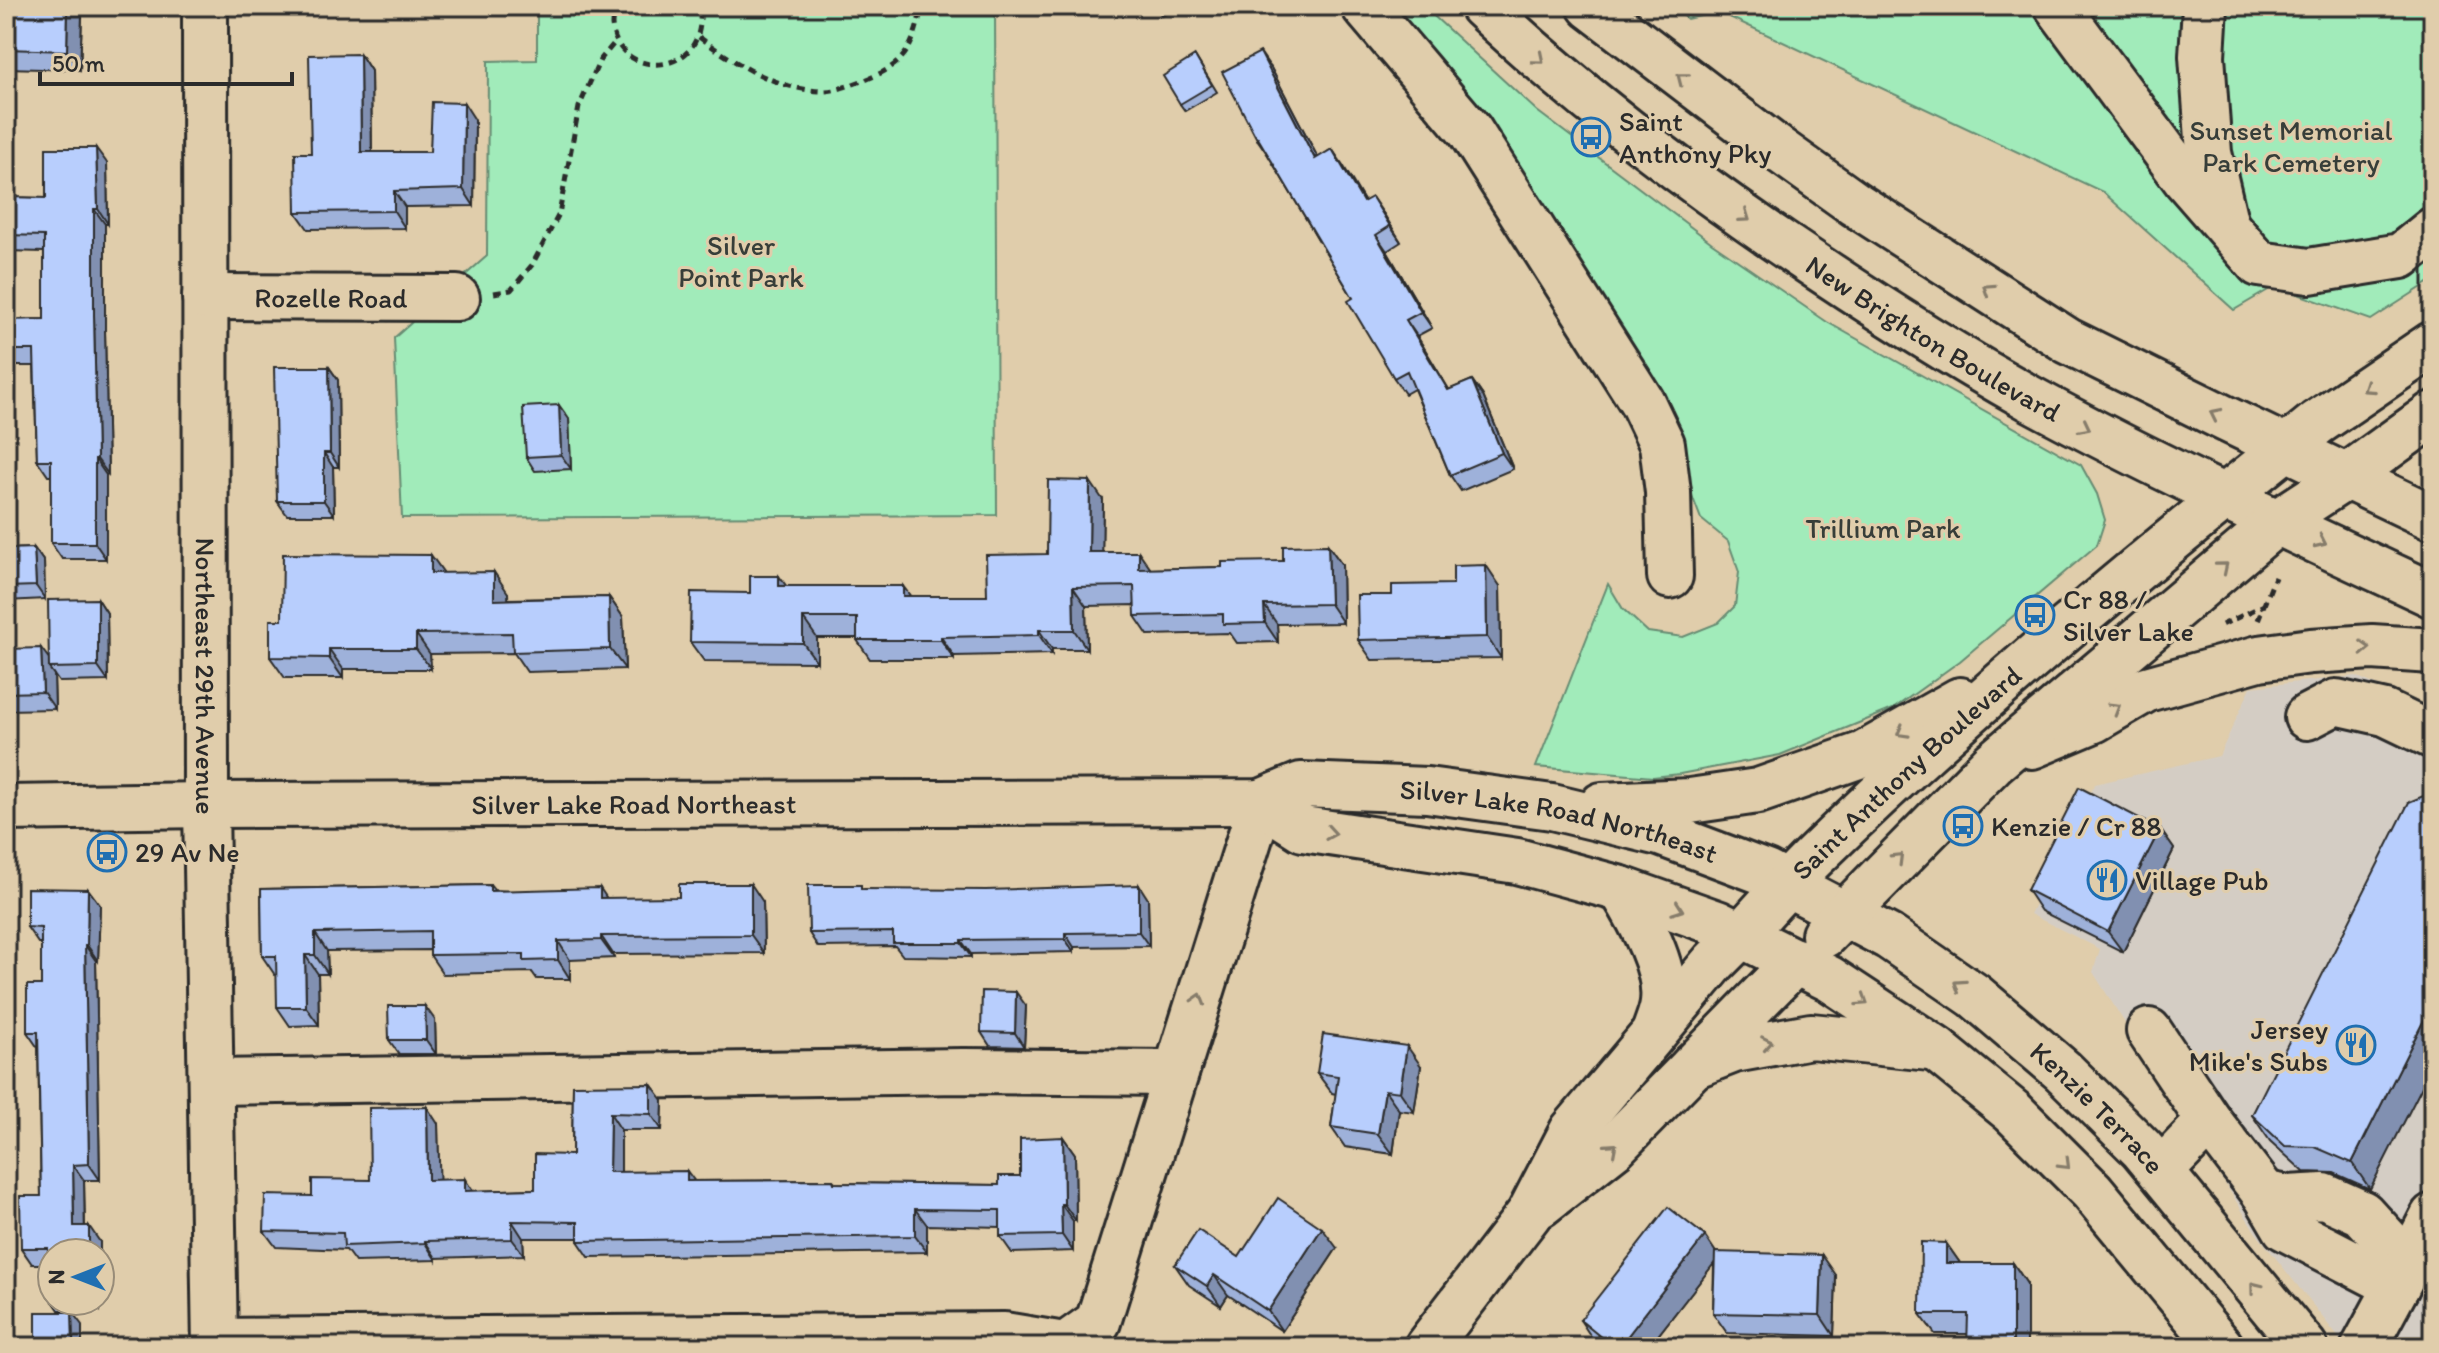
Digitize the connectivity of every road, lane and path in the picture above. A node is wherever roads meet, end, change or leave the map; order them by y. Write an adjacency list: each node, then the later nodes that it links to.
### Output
1 (205, 6): 14 (main road, Northeast 29th Avenue)
2 (614, 6): 11 (path)
3 (698, 6): 10 (path)
4 (922, 6): 10 (path)
5 (1364, 6): 23 (main road)
6 (1482, 6): 20 (main road, New Brighton Boulevard, one-way to 20)
7 (1590, 6): 18 (main road, one-way to 7)
8 (2057, 6): 12 (main road)
9 (2205, 6): 12 (main road)
10 (699, 37): 11 (path)
11 (616, 41): 15 (path)
12 (2226, 227): 13 (main road)
13 (2433, 230)
14 (205, 297): 15 (main road, Rozelle Road); 33 (main road, Northeast 29th Avenue)
15 (457, 298)
16 (2433, 344): 18 (main road, Saint Anthony Boulevard, one-way to 18)
17 (2433, 414): 19 (main road, Saint Anthony Boulevard)
18 (2286, 448): 19 (main road); 20 (main road, Saint Anthony Boulevard)
19 (2346, 477): 21 (main road); 22 (main road, Saint Anthony Boulevard)
20 (2225, 496): 22 (main road, New Brighton Boulevard); 28 (main road, Saint Anthony Boulevard)
21 (2433, 518)
22 (2277, 522): 25 (main road, New Brighton Boulevard, one-way to 25); 31 (main road, Saint Anthony Boulevard, one-way to 22)
23 (1670, 576)
24 (2275, 577): 26 (path)
25 (2433, 595)
26 (2253, 632)
27 (2433, 651): 31 (main road, one-way to 27)
28 (2020, 667): 34 (main road, one-way to 34); 37 (main road, Saint Anthony Boulevard)
29 (2307, 717): 30 (main road)
30 (2433, 736)
31 (1993, 763): 37 (main road, Saint Anthony Boulevard, one-way to 31)
32 (1261, 802): 33 (main road, Silver Lake Road Northeast); 34 (main road, Silver Lake Road Northeast); 36 (main road, Silver Lake Road Northeast, one-way to 36); 43 (main road, one-way to 32)
33 (206, 805): 35 (main road, Silver Lake Road Northeast); 44 (main road, Northeast 29th Avenue)
34 (1552, 807): 37 (main road, Silver Lake Road Northeast)
35 (6, 808)
36 (1621, 889): 38 (main road, Silver Lake Road Northeast, one-way to 38); 40 (main road)
37 (1817, 900): 38 (main road, Saint Anthony Boulevard); 38 (main road, Saint Anthony Boulevard); 46 (main road, Kenzie Terrace, one-way to 37)
38 (1768, 948): 40 (main road, Saint Anthony Boulevard); 41 (main road, one-way to 41); 42 (main road, Saint Anthony Boulevard)
39 (2149, 1031): 45 (main road)
40 (1654, 1033): 47 (main road, Saint Anthony Boulevard)
41 (1936, 1049): 42 (main road, one-way to 41); 54 (main road, one-way to 54)
42 (1693, 1066): 47 (main road, Saint Anthony Boulevard, one-way to 42)
43 (1176, 1073): 44 (main road); 52 (main road)
44 (211, 1082): 51 (main road, Northeast 29th Avenue)
45 (2209, 1121): 46 (main road); 49 (main road)
46 (2161, 1171): 55 (main road, Kenzie Terrace, one-way to 46)
47 (1529, 1214): 53 (main road, Saint Anthony Boulevard)
48 (2433, 1216): 49 (main road)
49 (2403, 1275): 56 (main road)
50 (763, 1342): 51 (main road); 52 (main road)
51 (215, 1344)
52 (1068, 1346)
53 (1427, 1347)
54 (2221, 1347)
55 (2305, 1347)
56 (2364, 1347)

